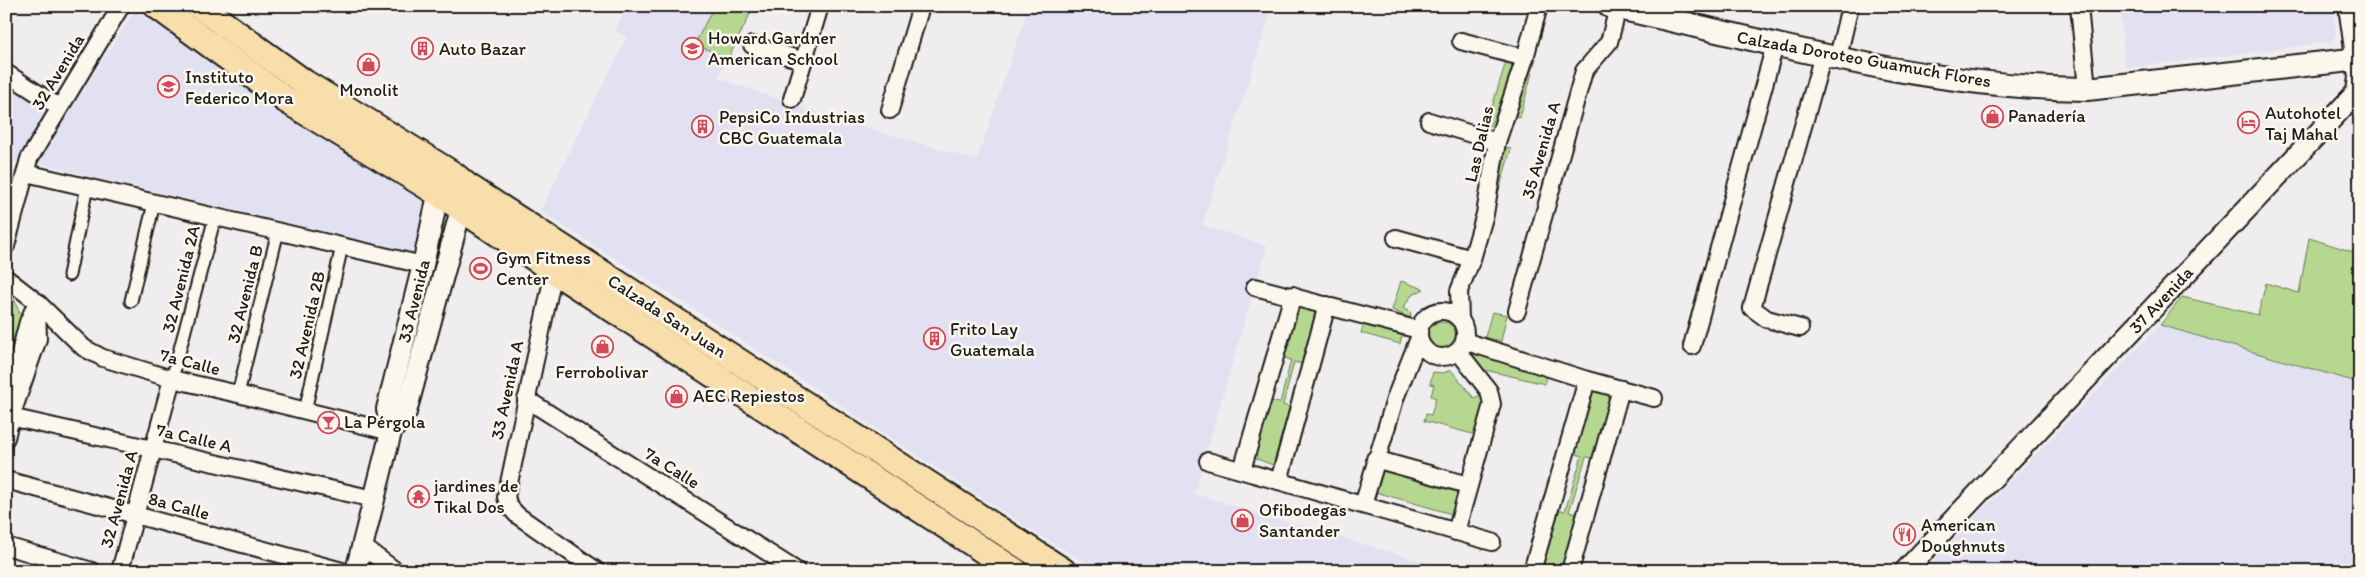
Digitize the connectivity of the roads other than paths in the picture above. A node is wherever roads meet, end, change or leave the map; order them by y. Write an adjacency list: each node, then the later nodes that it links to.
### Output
1 (121, 6): 21 (street, 32 Avenida)
2 (157, 6): 26 (main road, Calzada San Juan)
3 (199, 6): 26 (main road, Calzada San Juan)
4 (820, 6): 17 (street)
5 (921, 6): 22 (street)
6 (1539, 6): 15 (street, Las Dalias)
7 (1850, 6): 14 (street)
8 (2079, 6): 19 (street)
9 (2349, 6): 16 (street, 37 Avenida)
10 (1614, 7): 13 (main road, Calzada Doroteo Guamuch Flores); 46 (street, 35 Avenida A)
11 (1461, 41): 15 (street)
12 (752, 45): 17 (street)
13 (1775, 45): 14 (main road, Calzada Doroteo Guamuch Flores); 52 (street)
14 (1830, 56): 19 (main road, Calzada Doroteo Guamuch Flores); 49 (street)
15 (1524, 58): 24 (street, Las Dalias)
16 (2358, 59): 19 (main road, Calzada Doroteo Guamuch Flores); 88 (street, 37 Avenida)
17 (804, 61): 20 (street)
18 (6, 73): 21 (street)
19 (2088, 89)
20 (792, 99)
21 (59, 107): 25 (street, 32 Avenida)
22 (890, 110)
23 (1429, 121): 24 (street)
24 (1497, 142): 35 (street, Las Dalias)
25 (26, 173): 27 (street); 33 (street, 32 Avenida)
26 (441, 182): 28 (main road, Calzada San Juan); 36 (street, 33 Avenida)
27 (88, 187): 29 (street); 38 (street)
28 (464, 197): 37 (main road, Calzada San Juan); 61 (street, 33 Avenida); 85 (main road, Calzada San Juan)
29 (154, 202): 30 (street); 43 (street)
30 (215, 217): 31 (street); 53 (street, 32 Avenida 2A)
31 (278, 231): 34 (street); 56 (street, 32 Avenida B)
32 (1396, 238): 35 (street)
33 (6, 246)
34 (342, 246): 36 (street); 59 (street, 32 Avenida 2B)
35 (1472, 259): 41 (street, Las Dalias)
36 (423, 265): 61 (street, 33 Avenida)
37 (554, 271): 58 (street, 33 Avenida A); 84 (main road, Calzada San Juan)
38 (70, 274)
39 (6, 278): 44 (street, 7a Calle)
40 (1255, 287): 42 (street)
41 (1459, 291): 47 (street, Las Dalias); 48 (street, Las Dalias)
42 (1293, 295): 45 (street); 66 (street)
43 (131, 301)
44 (37, 302): 53 (street, 7a Calle); 60 (street)
45 (1327, 305): 50 (street); 68 (street)
46 (1517, 311)
47 (1433, 312): 48 (street); 50 (street)
48 (1460, 319): 51 (street)
49 (1800, 328)
50 (1419, 334): 51 (street); 64 (street)
51 (1461, 346): 54 (street); 69 (street)
52 (1692, 346)
53 (172, 379): 56 (street, 7a Calle); 63 (street, 32 Avenida A)
54 (1587, 380): 55 (street); 86 (street)
55 (1621, 389): 57 (street); 87 (street)
56 (238, 394): 59 (street, 7a Calle)
57 (1654, 398)
58 (526, 399): 82 (street, 33 Avenida A); 83 (street, 7a Calle)
59 (306, 411): 61 (street, 7a Calle)
60 (8, 412): 62 (street); 63 (street, 7a Calle A)
61 (390, 432): 70 (street, 33 Avenida)
62 (6, 438)
63 (153, 449): 70 (street, 7a Calle A); 72 (street, 32 Avenida A)
64 (1375, 459): 69 (street); 71 (street)
65 (1208, 461): 66 (street)
66 (1242, 470): 68 (street)
67 (6, 480): 72 (street, 8a Calle)
68 (1279, 481): 71 (street)
69 (1468, 485): 73 (street)
70 (374, 499): 76 (street, 33 Avenida)
71 (1363, 505): 73 (street)
72 (135, 515): 78 (street, 32 Avenida A); 79 (street, 8a Calle)
73 (1456, 532): 74 (street)
74 (1492, 542)
75 (6, 546): 77 (street)
76 (362, 546): 80 (street, 33 Avenida); 81 (street)
77 (92, 571)
78 (120, 571)
79 (342, 571)
80 (356, 571)
81 (396, 571)
82 (597, 571)
83 (797, 571)
84 (1015, 571)
85 (1063, 571)
86 (1532, 571)
87 (1570, 571)
88 (1905, 571)

